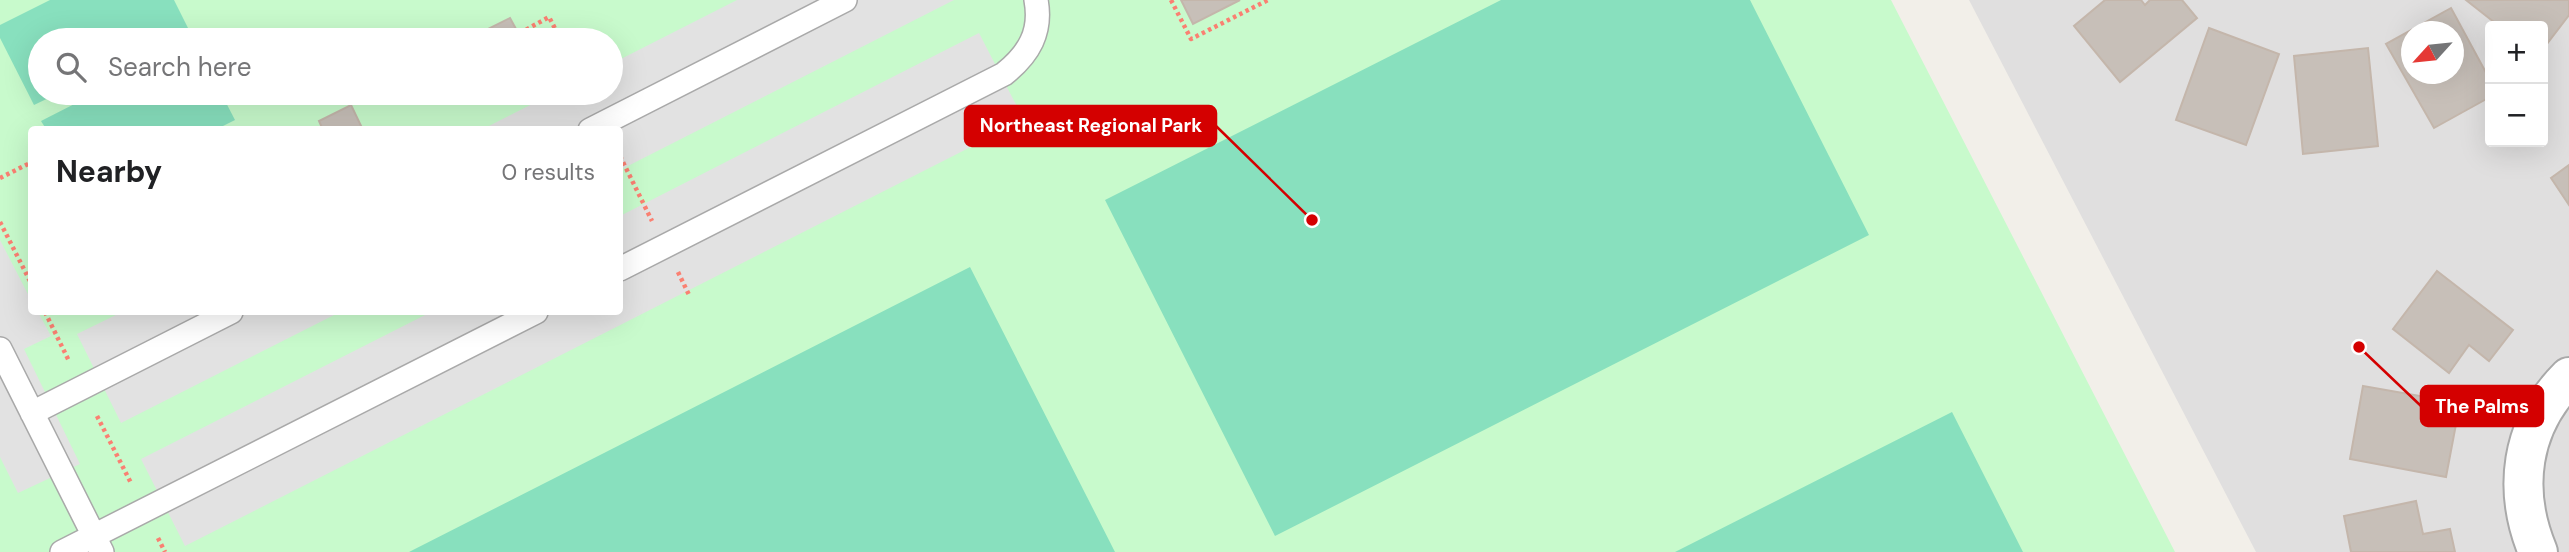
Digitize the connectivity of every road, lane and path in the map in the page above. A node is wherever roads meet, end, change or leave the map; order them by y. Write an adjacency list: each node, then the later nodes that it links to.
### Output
1 (845, 0): 7 (lane)
2 (1036, 0): 11 (lane)
3 (1171, 0): 4 (path)
4 (1268, 0)
5 (529, 28): 6 (path)
6 (555, 28)
7 (598, 126)
8 (28, 164): 9 (path)
9 (0, 178)
10 (0, 222): 12 (path)
11 (623, 267)
12 (28, 277)
13 (46, 315): 18 (path)
14 (225, 315): 18 (lane)
15 (530, 315): 20 (lane)
16 (0, 349): 19 (lane)
17 (2569, 377): 24 (street)
18 (82, 387): 19 (lane); 20 (path)
19 (32, 413): 21 (lane)
20 (144, 510): 21 (lane); 23 (path)
21 (98, 544): 22 (lane)
22 (62, 552)
23 (165, 552)
24 (2538, 552)

